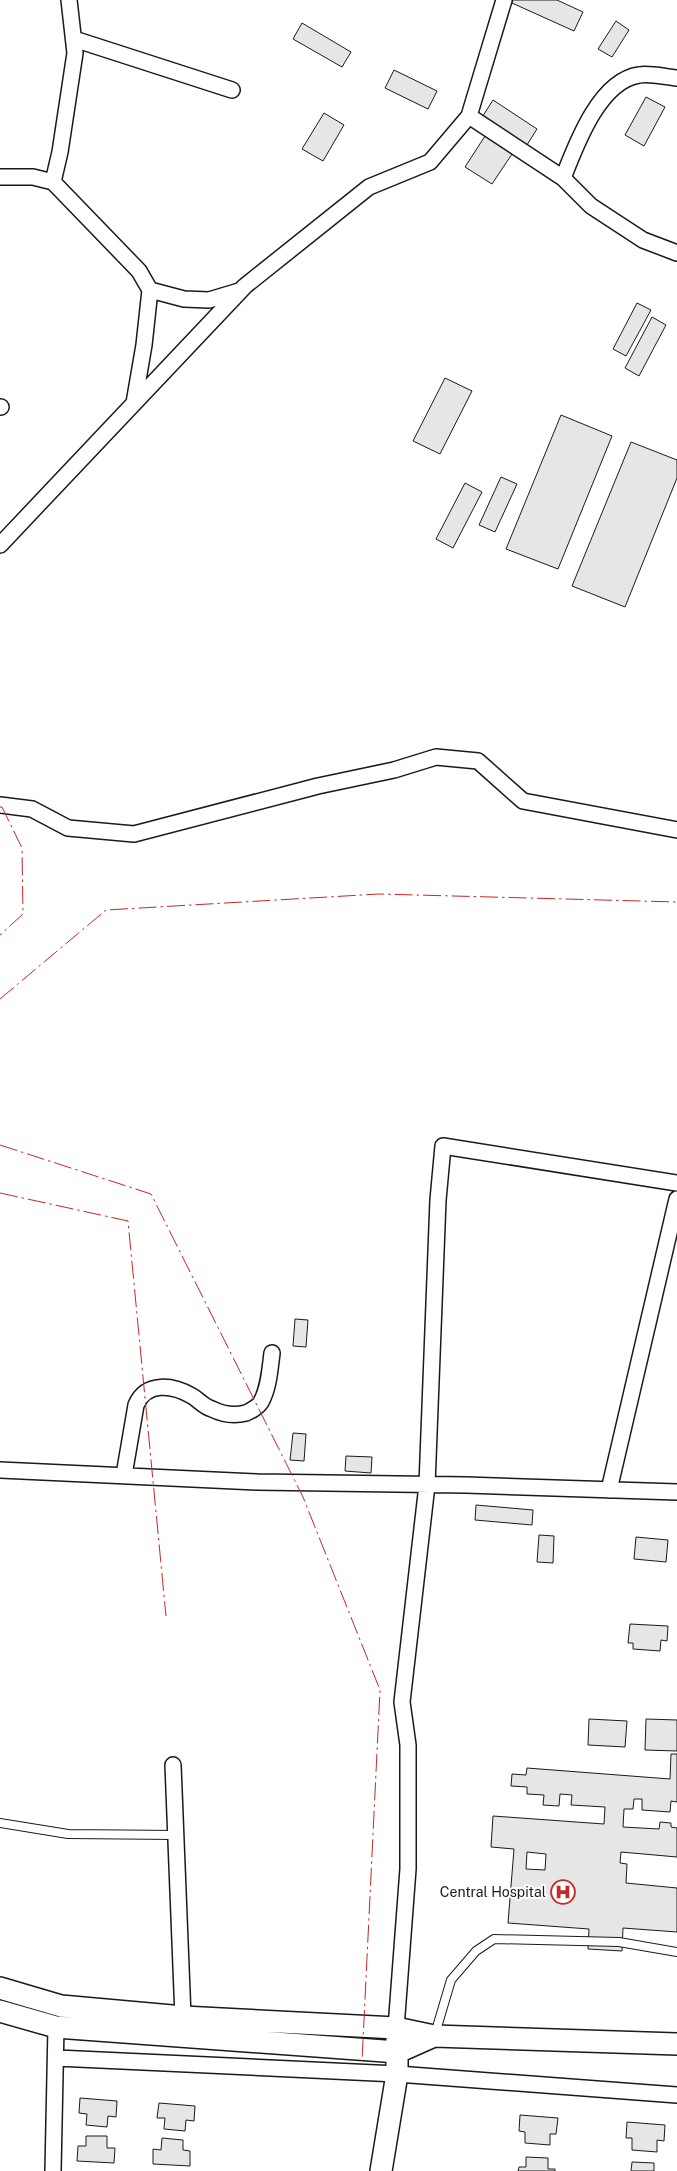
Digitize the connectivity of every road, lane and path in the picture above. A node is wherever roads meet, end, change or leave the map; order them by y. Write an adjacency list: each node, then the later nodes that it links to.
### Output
1 (69, 0): 3 (street)
2 (504, 0): 6 (street)
3 (74, 39): 5 (street); 9 (street)
4 (677, 78): 8 (street)
5 (232, 90)
6 (469, 116): 8 (street); 12 (street)
7 (0, 177): 9 (street)
8 (563, 178): 10 (street)
9 (53, 182): 11 (street)
10 (677, 253)
11 (150, 290): 12 (street); 13 (street)
12 (240, 291): 13 (street)
13 (134, 403): 14 (street)
14 (2, 538)
15 (0, 805): 16 (street)
16 (677, 830)
17 (677, 1183): 22 (street)
18 (677, 1199): 23 (street)
19 (272, 1353): 21 (street)
20 (0, 1470): 21 (street)
21 (124, 1475): 22 (street)
22 (427, 1485): 23 (street); 33 (street)
23 (609, 1490): 24 (street)
24 (677, 1492)
25 (174, 1765): 27 (street)
26 (0, 1823): 27 (lane)
27 (176, 1835): 31 (street)
28 (677, 1952): 34 (lane)
29 (0, 1988): 31 (street)
30 (0, 2011): 32 (street)
31 (183, 2017): 33 (street)
32 (56, 2027): 36 (street); 37 (street)
33 (396, 2028): 34 (street); 36 (street)
34 (434, 2036): 35 (street); 36 (street)
35 (677, 2044)
36 (398, 2052): 38 (street)
37 (57, 2058): 38 (street); 40 (street)
38 (397, 2074): 39 (street); 41 (street)
39 (677, 2095)
40 (53, 2171)
41 (381, 2171)

